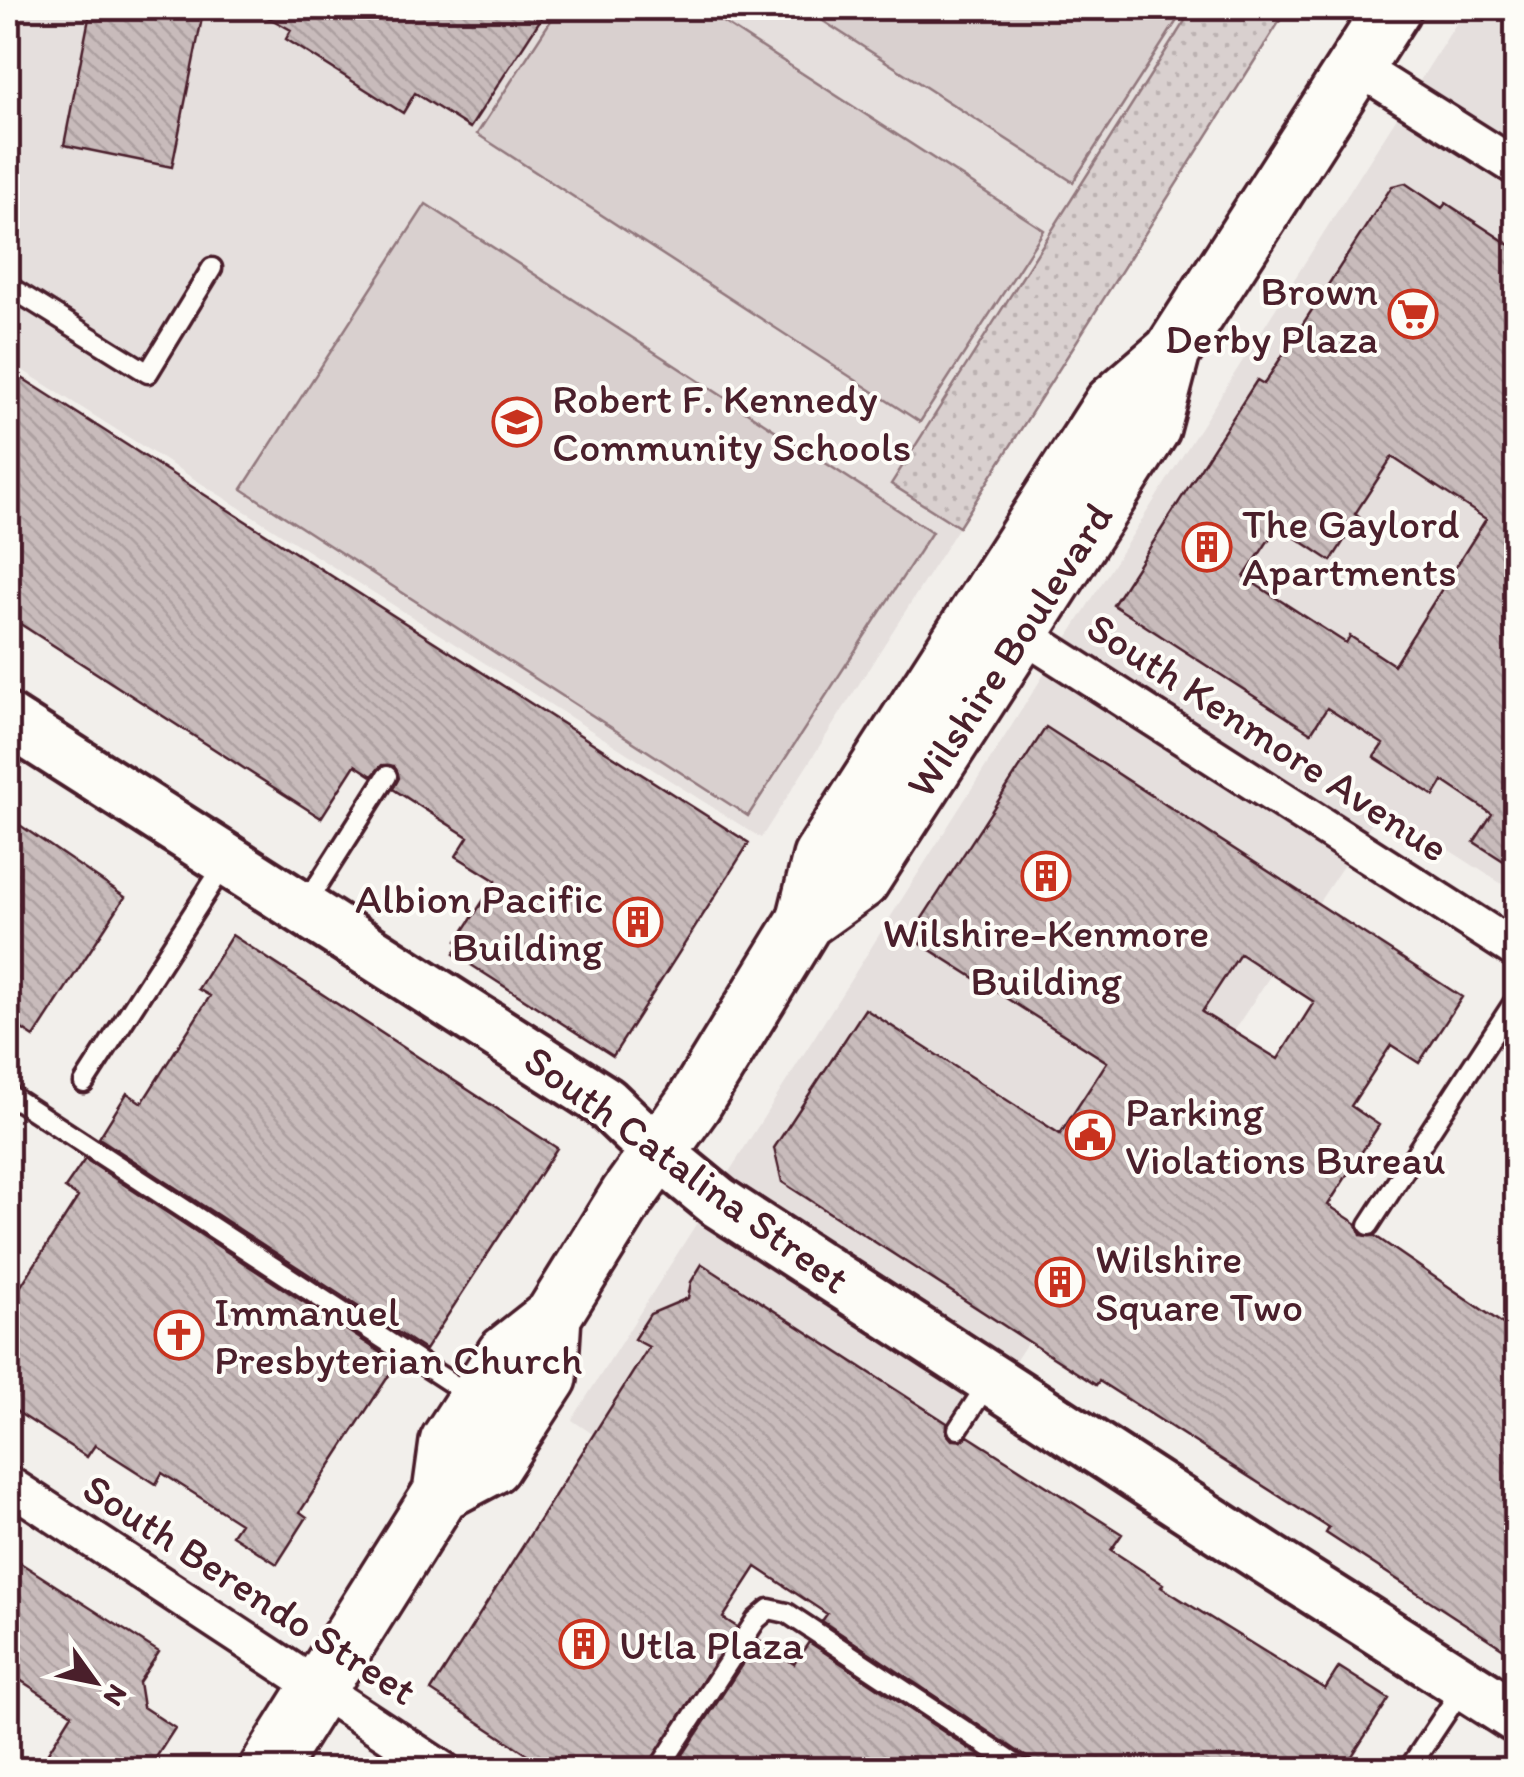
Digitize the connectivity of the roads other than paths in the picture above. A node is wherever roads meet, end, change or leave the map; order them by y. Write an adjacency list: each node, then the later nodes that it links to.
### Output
1 (1394, 8): 2 (main road, Wilshire Boulevard)
2 (1356, 66): 3 (street); 6 (main road, Wilshire Boulevard)
3 (1516, 167)
4 (212, 268): 5 (lane)
5 (8, 286)
6 (1172, 352): 7 (main road, Wilshire Boulevard); 12 (main road, Wilshire Boulevard)
7 (1020, 632): 12 (main road, Wilshire Boulevard); 13 (street, South Kenmore Avenue)
8 (8, 720): 10 (street, South Catalina Street)
9 (387, 776): 11 (lane)
10 (226, 861): 11 (street, South Catalina Street); 15 (lane)
11 (302, 910): 17 (street, South Catalina Street)
12 (805, 921): 17 (main road, Wilshire Boulevard)
13 (1516, 950)
14 (1516, 998): 18 (lane)
15 (84, 1083)
16 (8, 1094): 21 (lane)
17 (657, 1152): 19 (main road, Wilshire Boulevard); 20 (street, South Catalina Street)
18 (1369, 1225)
19 (553, 1316): 21 (main road, Wilshire Boulevard); 24 (main road, Wilshire Boulevard)
20 (991, 1379): 22 (lane); 25 (street, South Catalina Street)
21 (476, 1399): 24 (main road, Wilshire Boulevard)
22 (958, 1430)
23 (8, 1484): 26 (street, South Berendo Street)
24 (442, 1493): 26 (main road, Wilshire Boulevard)
25 (1464, 1685): 27 (street, South Catalina Street); 32 (lane)
26 (319, 1687): 28 (main road, Wilshire Boulevard); 29 (street, South Berendo Street)
27 (1516, 1717)
28 (266, 1770)
29 (442, 1770)
30 (658, 1770): 31 (lane)
31 (1024, 1770)
32 (1408, 1770)

